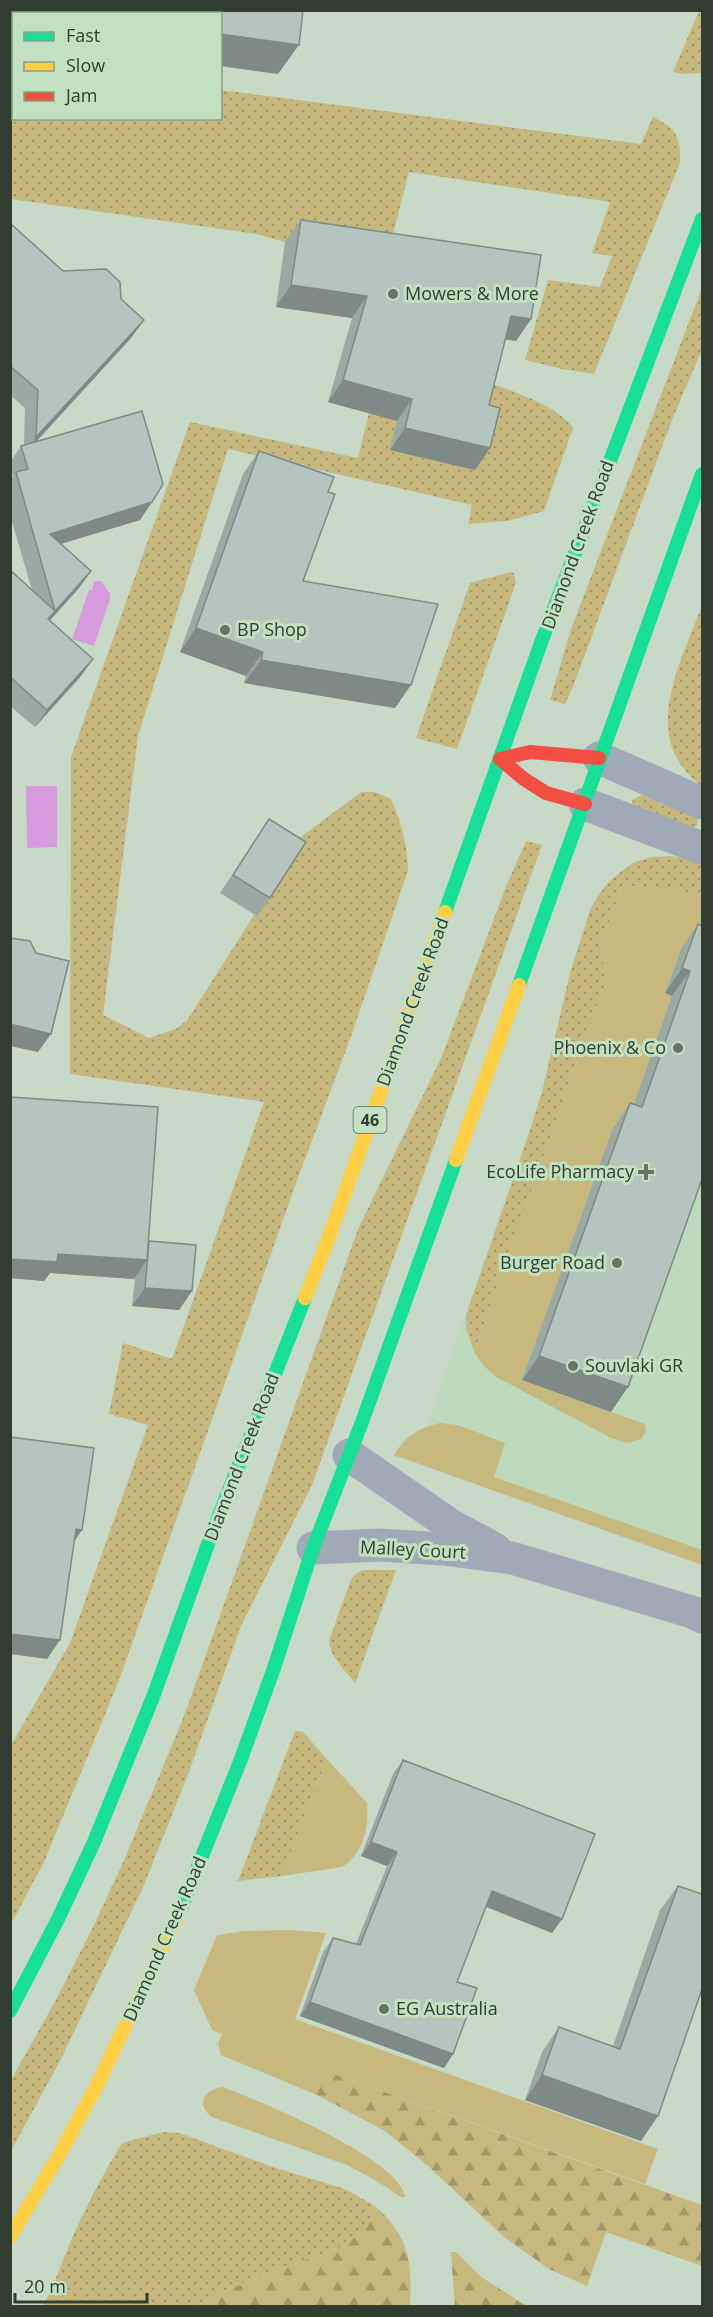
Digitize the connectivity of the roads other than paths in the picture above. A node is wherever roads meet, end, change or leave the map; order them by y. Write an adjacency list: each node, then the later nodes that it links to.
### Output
1 (702, 219): 4 (main road, Diamond Creek Road / 46)
2 (702, 474): 3 (main road, Diamond Creek Road)
3 (599, 758): 4 (main road); 5 (main road, Diamond Creek Road); 6 (street)
4 (500, 759): 5 (main road); 12 (main road, Diamond Creek Road / 46)
5 (585, 804): 7 (street); 8 (main road, Diamond Creek Road)
6 (702, 804)
7 (702, 848)
8 (349, 1455): 9 (main road, Diamond Creek Road); 10 (street, Malley Court)
9 (313, 1548): 10 (street, Malley Court); 13 (main road, Diamond Creek Road)
10 (512, 1558): 11 (street, Malley Court)
11 (702, 1617)
12 (10, 2011)
13 (10, 2237)

